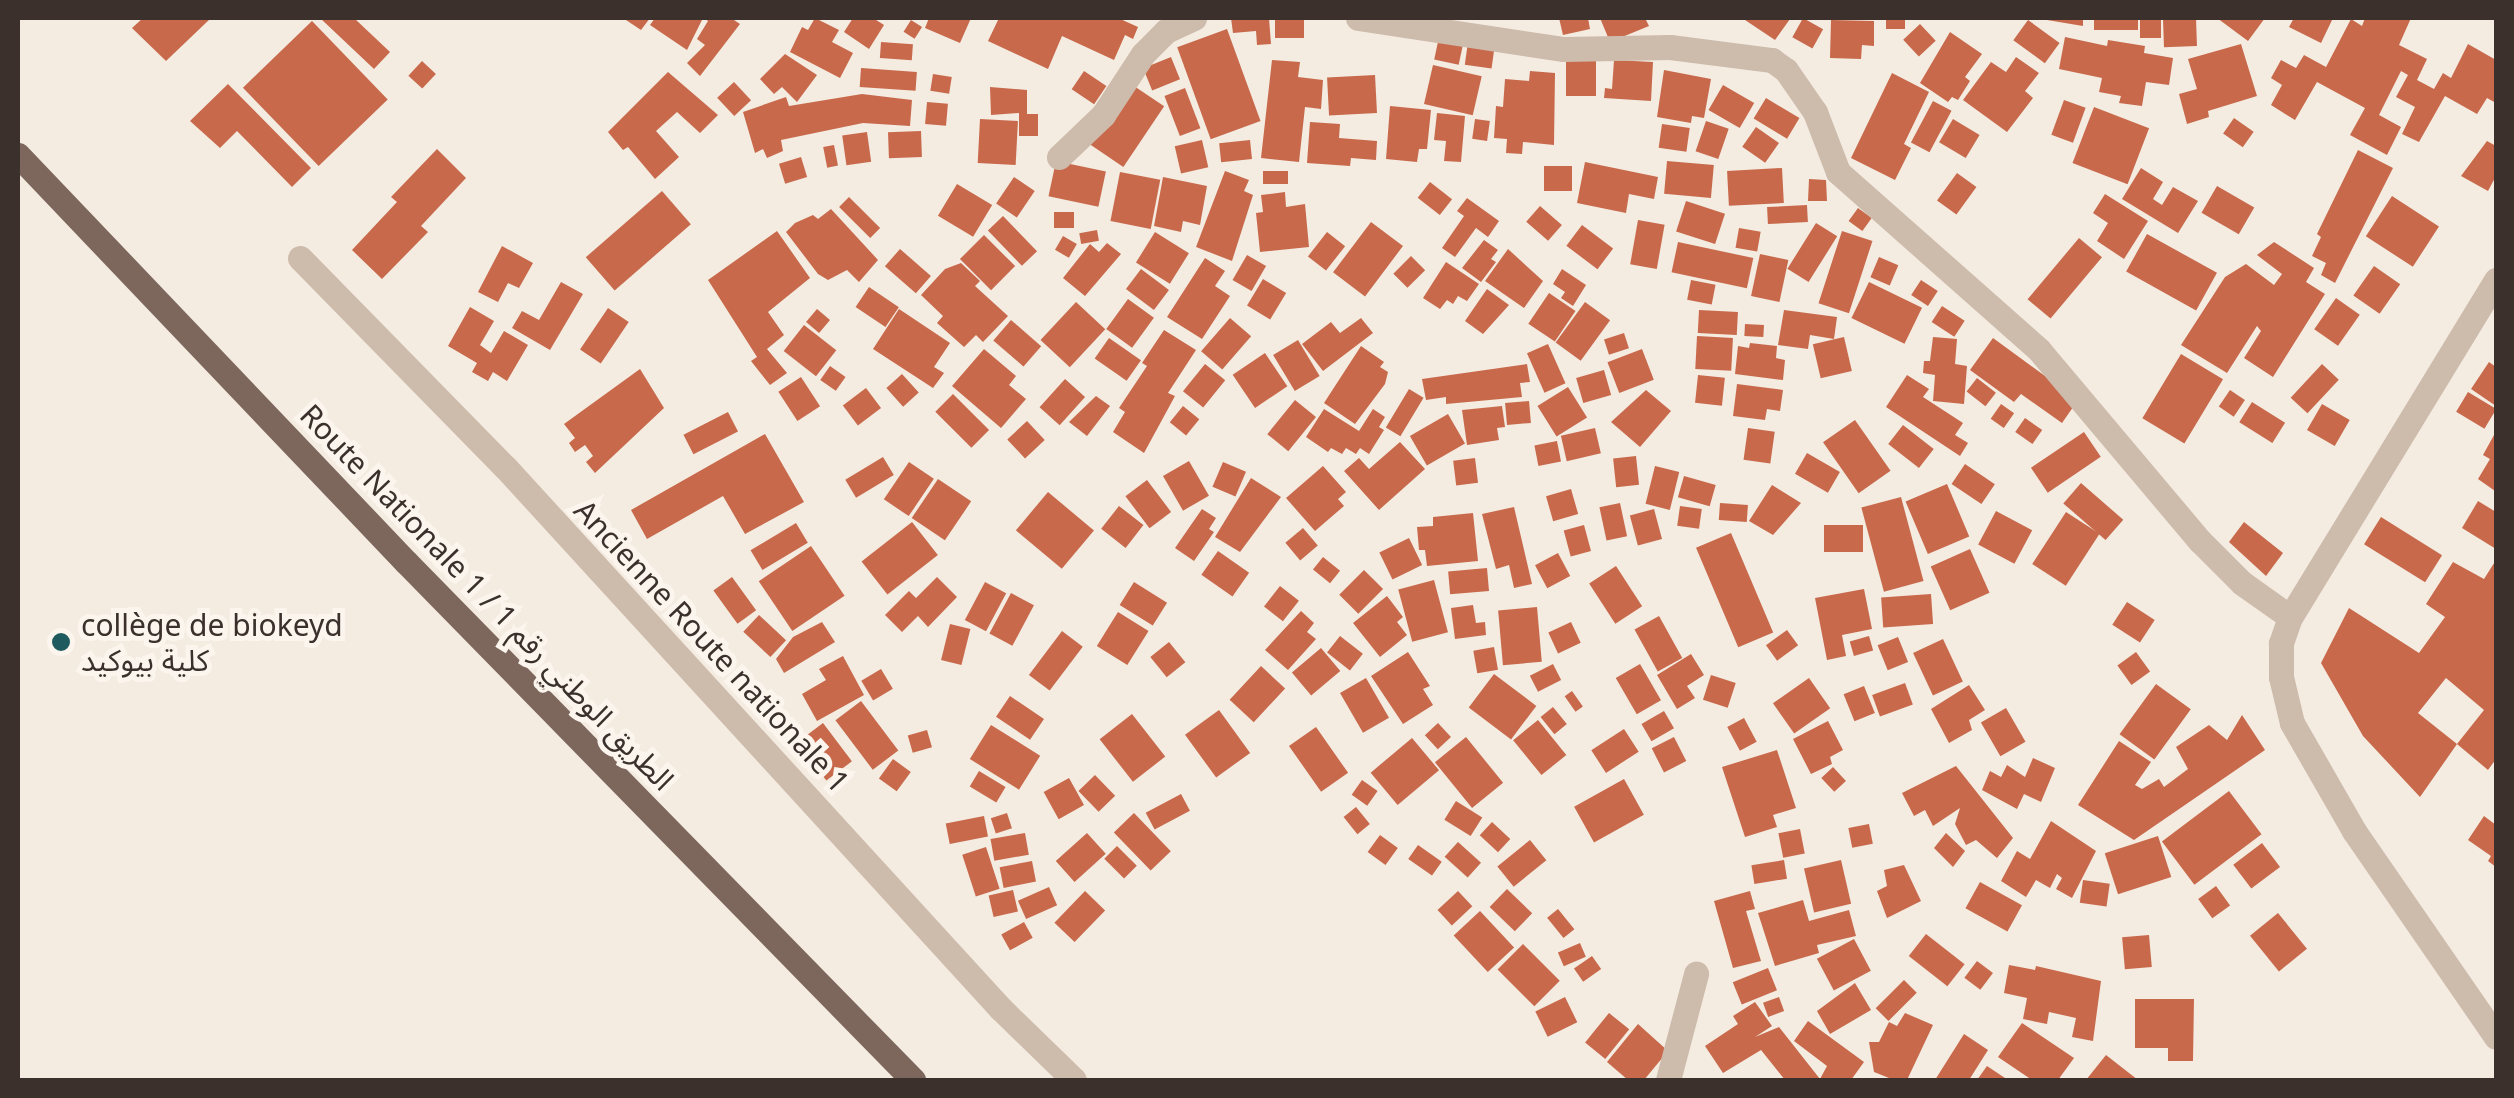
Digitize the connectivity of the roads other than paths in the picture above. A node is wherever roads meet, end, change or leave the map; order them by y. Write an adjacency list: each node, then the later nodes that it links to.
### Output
1 (1194, 18): 3 (street)
2 (1358, 18): 7 (street)
3 (1059, 157)
4 (21, 167): 10 (main road, Route Nationale 1 / الطريق الوطني رقم 1)
5 (300, 258): 11 (street, Ancienne Route nationale 1)
6 (2496, 280): 7 (street)
7 (2290, 617): 9 (street)
8 (1696, 974): 12 (street)
9 (2496, 1038)
10 (913, 1080)
11 (1074, 1080)
12 (1668, 1080)

